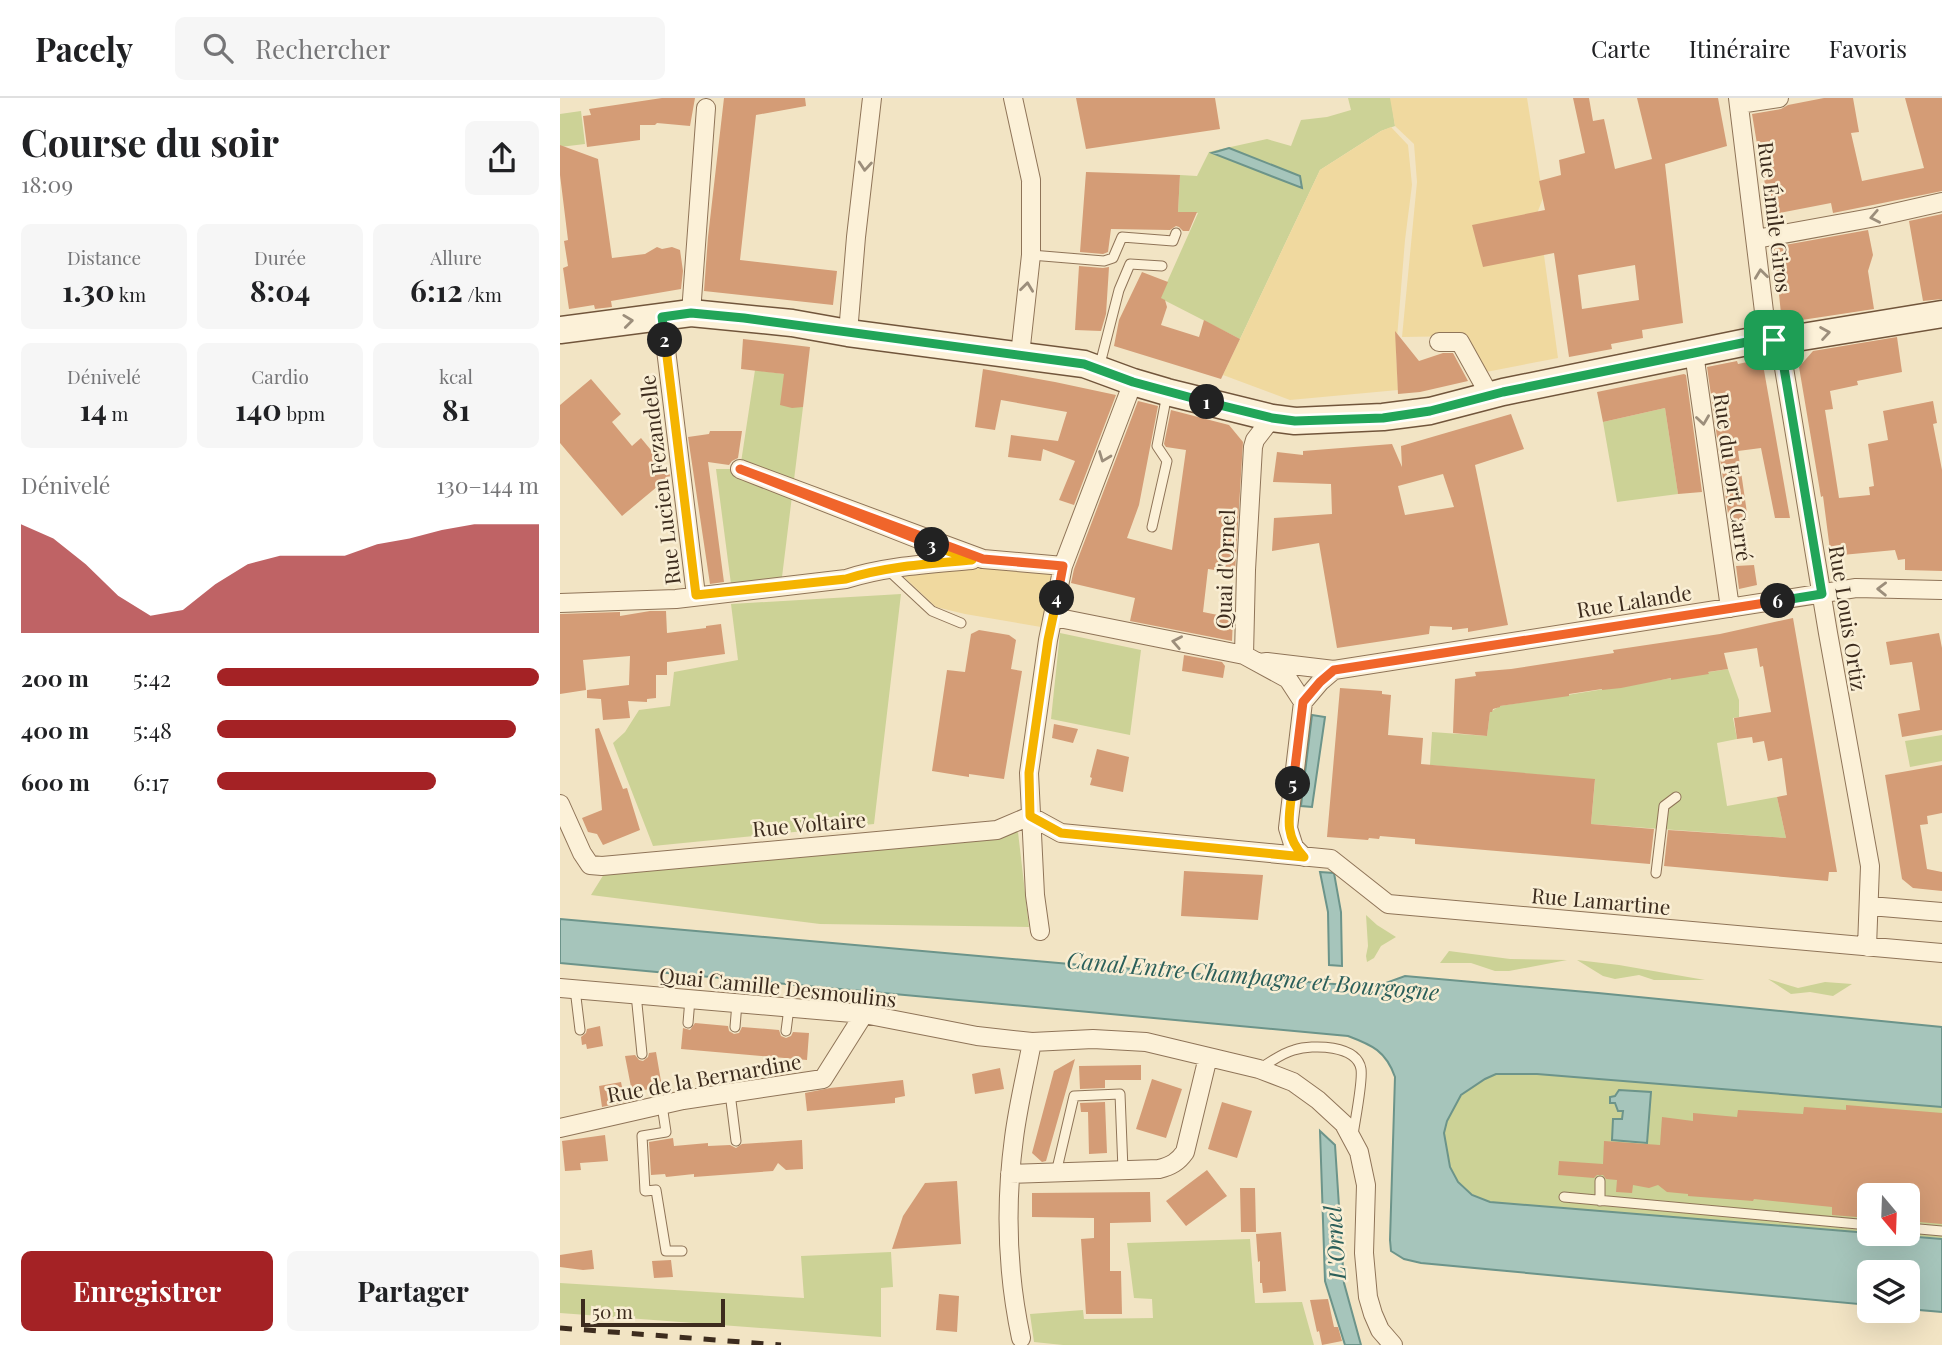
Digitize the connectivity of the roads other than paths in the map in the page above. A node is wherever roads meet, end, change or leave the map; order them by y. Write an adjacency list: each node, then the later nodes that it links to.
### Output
1 (872, 98): 15 (street, one-way to 15)
2 (1013, 98): 9 (street)
3 (1779, 98): 4 (street)
4 (1739, 101): 8 (street, Rue Émile Giros)
5 (706, 108): 11 (street)
6 (1942, 202): 8 (street, one-way to 8)
7 (1176, 233): 9 (lane)
8 (1756, 239): 16 (street, Rue Émile Giros, one-way to 8)
9 (1031, 255): 19 (street, one-way to 9)
10 (1162, 266): 20 (lane)
11 (691, 313): 13 (main road); 15 (main road)
12 (1942, 314): 16 (main road, one-way to 12)
13 (662, 317): 14 (main road, one-way to 13); 32 (street, Rue Lucien Fezandelle)
14 (560, 330)
15 (848, 333): 19 (main road)
16 (1774, 340): 18 (main road); 31 (street, Rue Louis Ortiz)
17 (1439, 342): 23 (street)
18 (1694, 353): 23 (main road); 34 (street, Rue du Fort Carré, one-way to 34)
19 (1020, 355): 20 (main road)
20 (1099, 370): 21 (main road)
21 (1131, 388): 22 (main road); 28 (street, one-way to 28)
22 (1167, 392): 24 (main road); 27 (lane)
23 (1490, 396): 25 (main road)
24 (1246, 412): 25 (main road); 26 (street)
25 (1272, 418): 26 (street)
26 (1254, 443): 37 (street, Quai d'Ornel)
27 (1152, 527)
28 (1063, 566): 29 (street); 35 (street)
29 (888, 570): 32 (street); 36 (lane)
30 (1942, 590): 31 (street, Rue Lalande, one-way to 31)
31 (1822, 594): 34 (street, Rue Lalande); 45 (street, Rue Louis Ortiz)
32 (696, 595): 33 (street)
33 (560, 603)
34 (1730, 608): 38 (street, Rue Lalande)
35 (1054, 617): 37 (street, one-way to 35); 42 (street)
36 (961, 623)
37 (1252, 659): 38 (street, Rue Lalande); 39 (street)
38 (1334, 670): 39 (street)
39 (1303, 702): 43 (street)
40 (1676, 797): 44 (lane)
41 (560, 804): 42 (street, Rue Voltaire)
42 (1030, 816): 43 (street, Rue Lamartine); 47 (street)
43 (1304, 857): 48 (street, Rue Lamartine)
44 (1656, 873)
45 (1870, 906): 46 (street); 48 (street, Rue Louis Ortiz)
46 (1942, 912)
47 (1040, 931)
48 (1867, 947): 49 (street, Rue Lamartine)
49 (1942, 953)
50 (568, 988): 51 (street, Quai Camille Desmoulins); 58 (lane)
51 (636, 994): 52 (street, Quai Camille Desmoulins); 61 (lane)
52 (690, 999): 53 (street, Quai Camille Desmoulins); 56 (lane)
53 (737, 1003): 54 (street, Quai Camille Desmoulins); 57 (lane)
54 (789, 1008): 55 (street, Quai Camille Desmoulins); 59 (lane)
55 (864, 1014): 60 (street, Quai Camille Desmoulins); 64 (street, Rue de la Bernardine)
56 (688, 1023)
57 (735, 1027)
58 (580, 1030)
59 (786, 1031)
60 (1031, 1042): 62 (street, Quai Camille Desmoulins); 71 (street)
61 (642, 1054)
62 (1208, 1057): 63 (street, Quai Camille Desmoulins); 69 (street)
63 (1259, 1069): 67 (street, Quai Camille Desmoulins); 67 (lane)
64 (730, 1093): 65 (street, Rue de la Bernardine); 68 (lane)
65 (662, 1105): 66 (street, Rue de la Bernardine); 78 (lane)
66 (560, 1128)
67 (1353, 1138): 80 (street)
68 (736, 1140)
69 (1123, 1170): 70 (street); 70 (lane)
70 (1056, 1173): 71 (street)
71 (1010, 1174): 79 (street)
72 (1600, 1181): 74 (lane)
73 (1564, 1197): 74 (lane)
74 (1600, 1201): 75 (lane)
75 (1857, 1224)
76 (1920, 1229): 77 (lane)
77 (1942, 1231)
78 (682, 1251)
79 (1021, 1338)
80 (1393, 1345)

